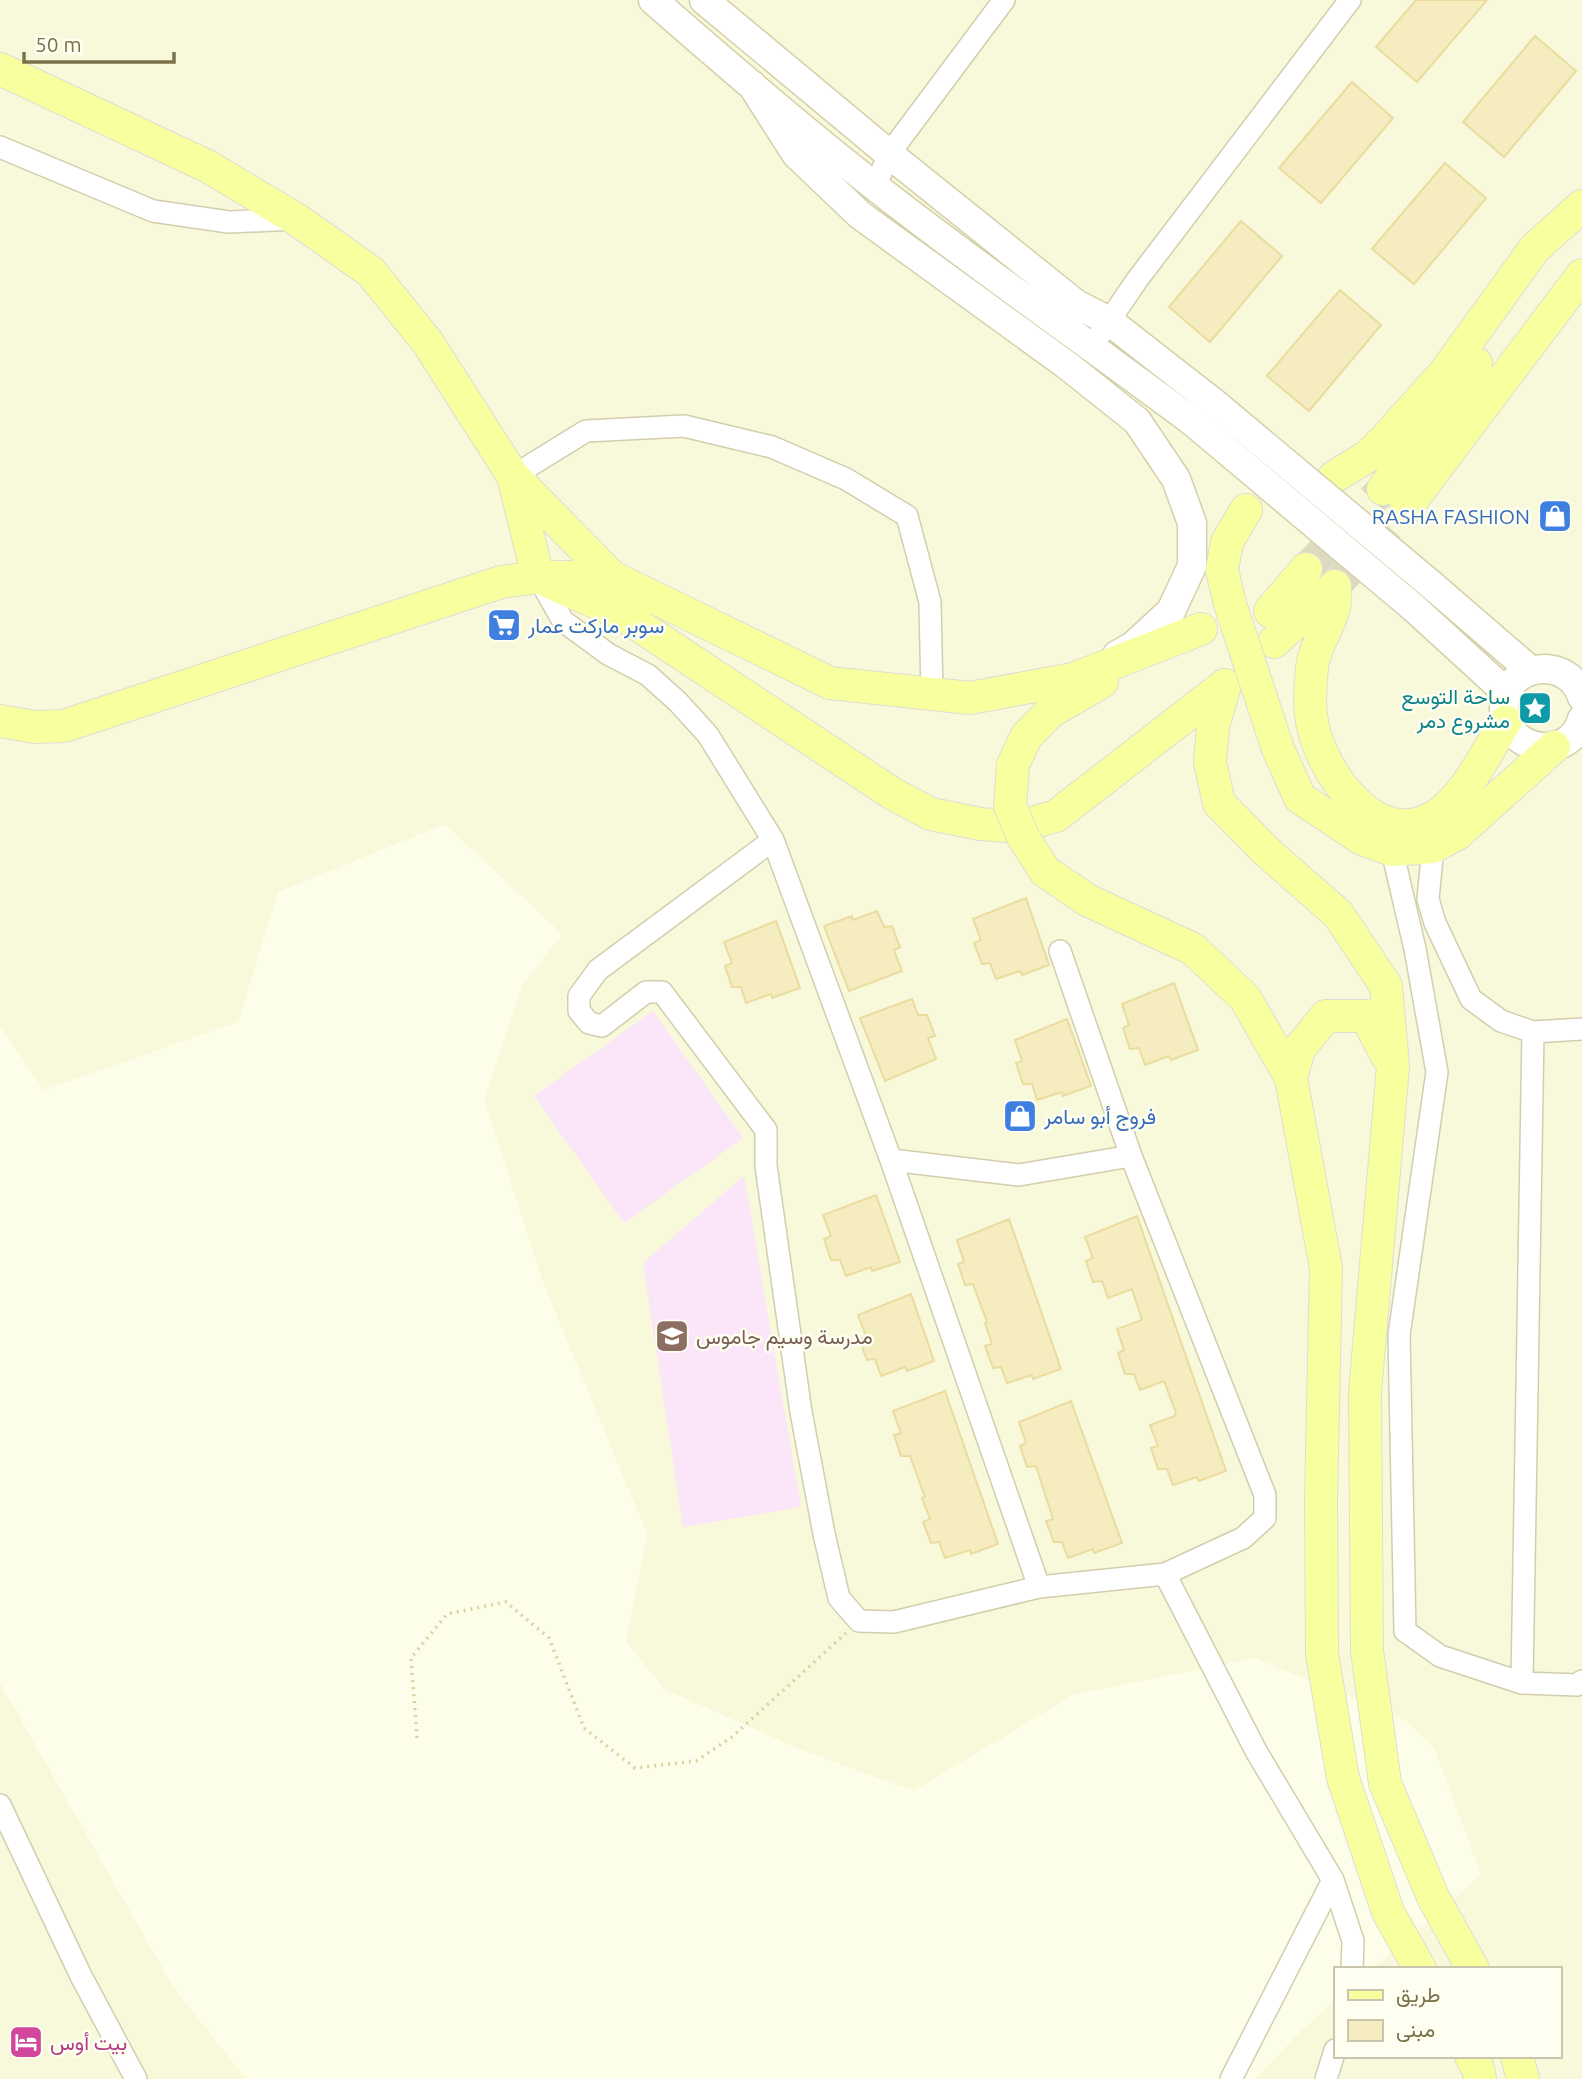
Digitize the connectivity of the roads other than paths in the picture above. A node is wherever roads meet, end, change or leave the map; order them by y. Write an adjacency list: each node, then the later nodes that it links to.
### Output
1 (653, 0): 6 (street)
2 (704, 0): 8 (street)
3 (1004, 0): 8 (street)
4 (1350, 0): 14 (street)
5 (0, 69): 12 (main road)
6 (752, 85): 9 (street); 25 (street)
7 (0, 147): 12 (street)
8 (889, 154): 9 (street); 14 (street)
9 (875, 187): 15 (street)
10 (1582, 206): 17 (main road)
11 (1582, 218): 13 (main road)
12 (296, 219): 16 (main road)
13 (1582, 275)
14 (1109, 321): 15 (street); 24 (street, bridge)
15 (1092, 346): 27 (street, bridge)
16 (513, 476): 20 (main road); 21 (main road); 26 (street)
17 (1334, 477)
18 (1246, 510): 32 (main road, bridge)
19 (1306, 569): 22 (main road)
20 (538, 577): 21 (main road); 29 (main road); 30 (street); 36 (main road)
21 (612, 577): 26 (main road)
22 (1270, 611)
23 (1274, 642): 27 (main road)
24 (1530, 670): 27 (street); 28 (street)
25 (1073, 679): 26 (main road); 37 (main road, bridge)
26 (932, 695)
27 (1506, 707): 28 (street)
28 (1577, 717): 31 (main road)
29 (0, 721)
30 (773, 840): 39 (street); 41 (street)
31 (1433, 847): 32 (main road); 35 (street)
32 (1392, 850): 43 (street)
33 (1060, 951): 38 (street)
34 (1582, 1029): 35 (street)
35 (1533, 1032): 43 (street)
36 (1393, 1066): 37 (main road); 48 (main road)
37 (1291, 1078): 47 (main road)
38 (1131, 1156): 39 (street); 40 (street)
39 (891, 1160): 41 (street)
40 (1165, 1574): 41 (street); 45 (street)
41 (1039, 1587)
42 (1582, 1681): 43 (street)
43 (1522, 1683)
44 (0, 1805): 52 (street)
45 (1333, 1880): 46 (street); 53 (street)
46 (1352, 1967)
47 (1419, 1967)
48 (1472, 1967)
49 (1334, 2053): 54 (street)
50 (1472, 2058): 55 (main road)
51 (1517, 2058): 56 (main road)
52 (136, 2079)
53 (1231, 2079)
54 (1326, 2079)
55 (1480, 2079)
56 (1522, 2079)

